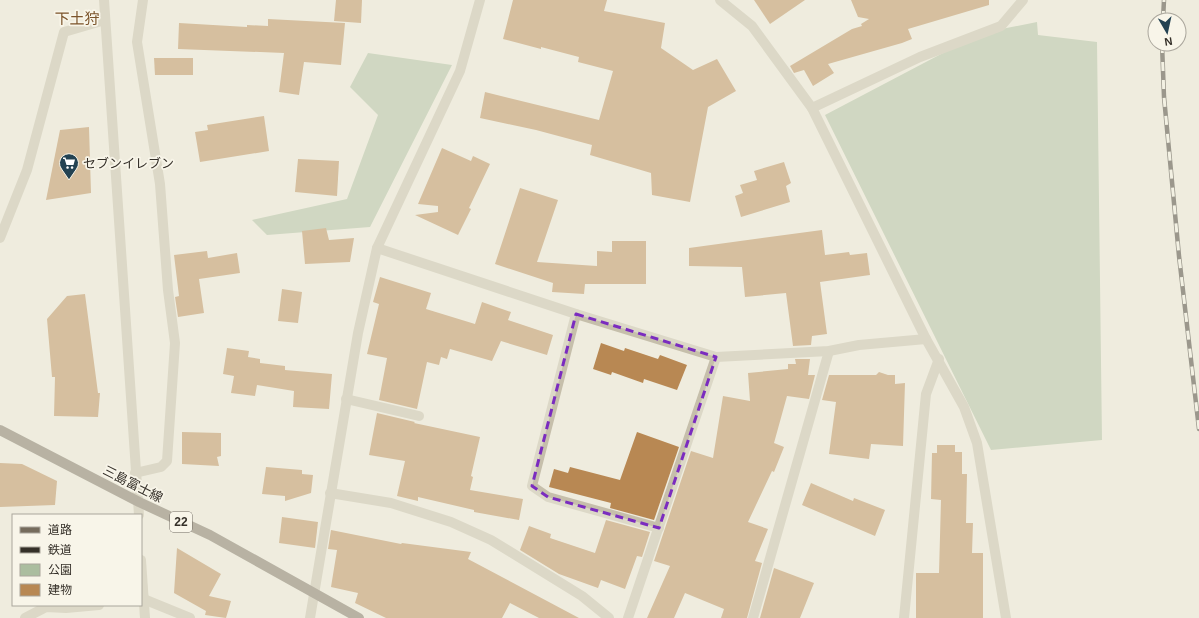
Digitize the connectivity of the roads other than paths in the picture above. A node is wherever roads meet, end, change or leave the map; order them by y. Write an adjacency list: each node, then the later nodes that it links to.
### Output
1 (104, 0): 6 (street)
2 (143, 0): 18 (street)
3 (480, 0): 9 (street)
4 (720, 0): 7 (street)
5 (1024, 0): 7 (street)
6 (105, 20): 8 (street); 18 (street)
7 (812, 108): 11 (street)
8 (0, 238)
9 (377, 248): 10 (street); 15 (street)
10 (576, 314): 13 (street); 22 (street)
11 (926, 339): 12 (street); 14 (street)
12 (829, 351): 13 (street); 33 (street)
13 (716, 357): 22 (street)
14 (939, 359): 34 (street); 35 (street)
15 (346, 399): 16 (street); 19 (street)
16 (419, 416)
17 (0, 430): 20 (main road, 三島富士線 / 22)
18 (136, 473): 20 (street)
19 (330, 493): 23 (street); 31 (street)
20 (138, 502): 21 (street); 23 (main road, 三島富士線 / 22)
21 (139, 514)
22 (659, 528): 32 (street)
23 (313, 593): 29 (street); 30 (main road, 三島富士線 / 22)
24 (142, 598): 27 (street); 28 (street)
25 (88, 606): 26 (street)
26 (25, 618)
27 (145, 618)
28 (190, 618)
29 (310, 618)
30 (359, 618)
31 (610, 618)
32 (628, 618)
33 (753, 618)
34 (904, 618)
35 (1006, 618)

